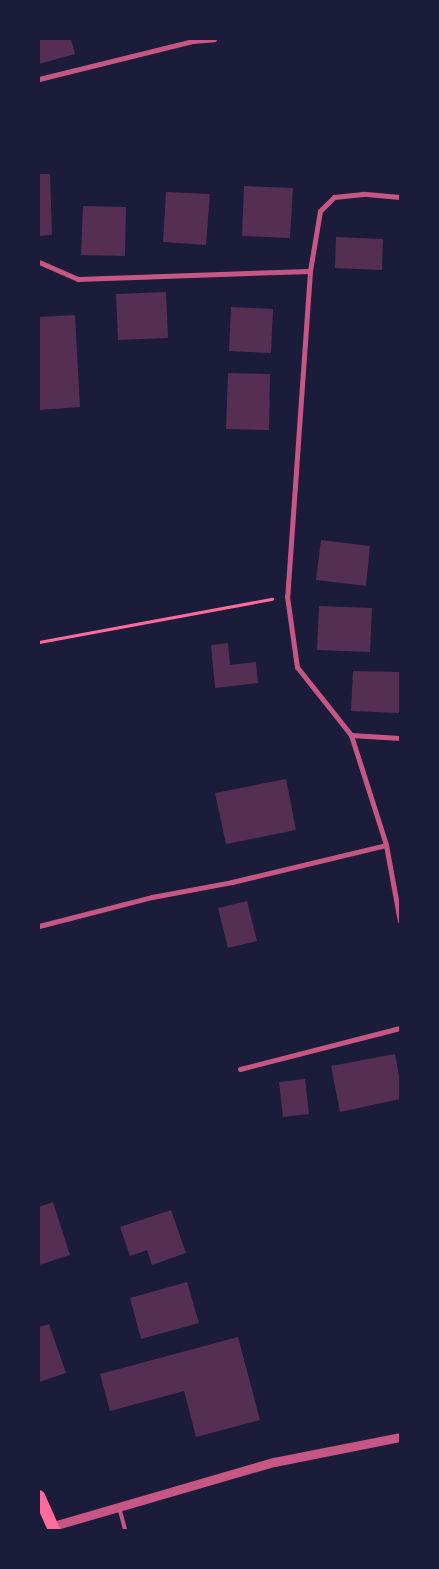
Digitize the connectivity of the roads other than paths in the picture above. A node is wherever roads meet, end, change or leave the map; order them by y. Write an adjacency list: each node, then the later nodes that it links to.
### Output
1 (214, 39): 2 (street)
2 (39, 79)
3 (400, 197): 5 (street)
4 (39, 262): 5 (street)
5 (310, 271): 6 (street)
6 (351, 735): 7 (street); 8 (street)
7 (400, 738)
8 (386, 845): 9 (street); 10 (street)
9 (400, 921)
10 (39, 926)
11 (400, 1028): 12 (street)
12 (240, 1069)
13 (400, 1437): 15 (street)
14 (39, 1496): 16 (main road)
15 (119, 1505): 16 (street); 17 (lane)
16 (53, 1528)
17 (124, 1530)

